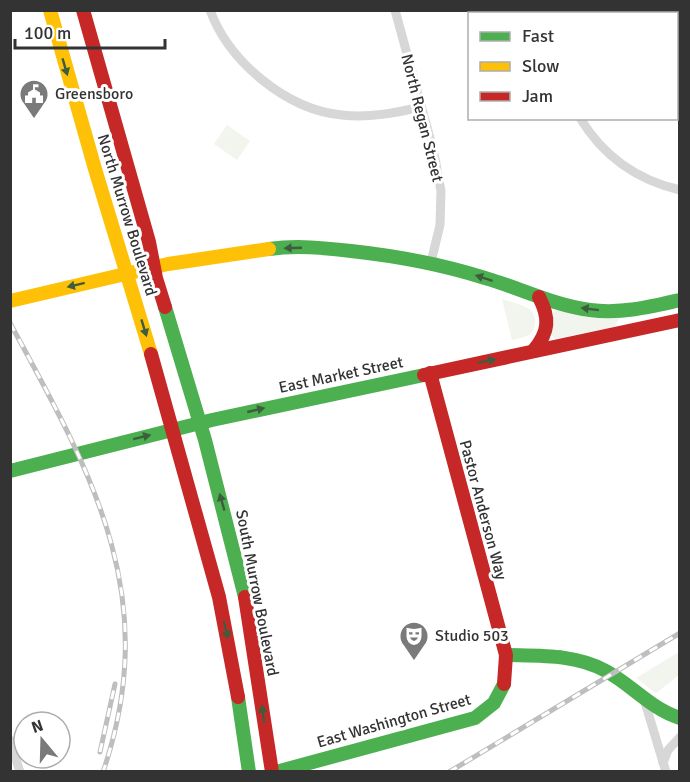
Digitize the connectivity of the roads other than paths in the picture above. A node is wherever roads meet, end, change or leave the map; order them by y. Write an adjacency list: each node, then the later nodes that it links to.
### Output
1 (50, 10): 10 (main road, North Murrow Boulevard, one-way to 10)
2 (83, 10): 9 (main road, North Murrow Boulevard)
3 (210, 10): 5 (street)
4 (395, 10): 5 (street, North Regan Street)
5 (420, 107): 8 (street, North Regan Street)
6 (581, 120): 7 (street)
7 (680, 190)
8 (431, 262): 9 (main road, one-way to 9); 11 (main road, one-way to 8)
9 (153, 267): 10 (main road); 19 (main road, North Murrow Boulevard)
10 (127, 272): 13 (main road, one-way to 13); 20 (main road, North Murrow Boulevard, one-way to 20)
11 (539, 297): 14 (main road, one-way to 11); 17 (main road)
12 (680, 300): 14 (main road)
13 (10, 301)
14 (642, 309): 16 (main road)
15 (680, 320): 16 (main road, East Market Street)
16 (621, 332): 17 (main road, East Market Street)
17 (534, 350): 18 (main road, East Market Street, one-way to 17)
18 (430, 373): 19 (main road, East Market Street, one-way to 18); 22 (main road, Pastor Anderson Way)
19 (199, 423): 20 (main road, East Market Street); 30 (main road, South Murrow Boulevard, one-way to 19)
20 (173, 429): 21 (main road, East Market Street, one-way to 20); 29 (main road, one-way to 29)
21 (10, 471)
22 (506, 655): 23 (main road); 30 (main road, East Washington Street)
23 (643, 697): 24 (main road); 27 (street)
24 (680, 718)
25 (680, 737): 27 (street)
26 (10, 740): 28 (street)
27 (664, 767)
28 (20, 771)
29 (249, 771)
30 (274, 771)

